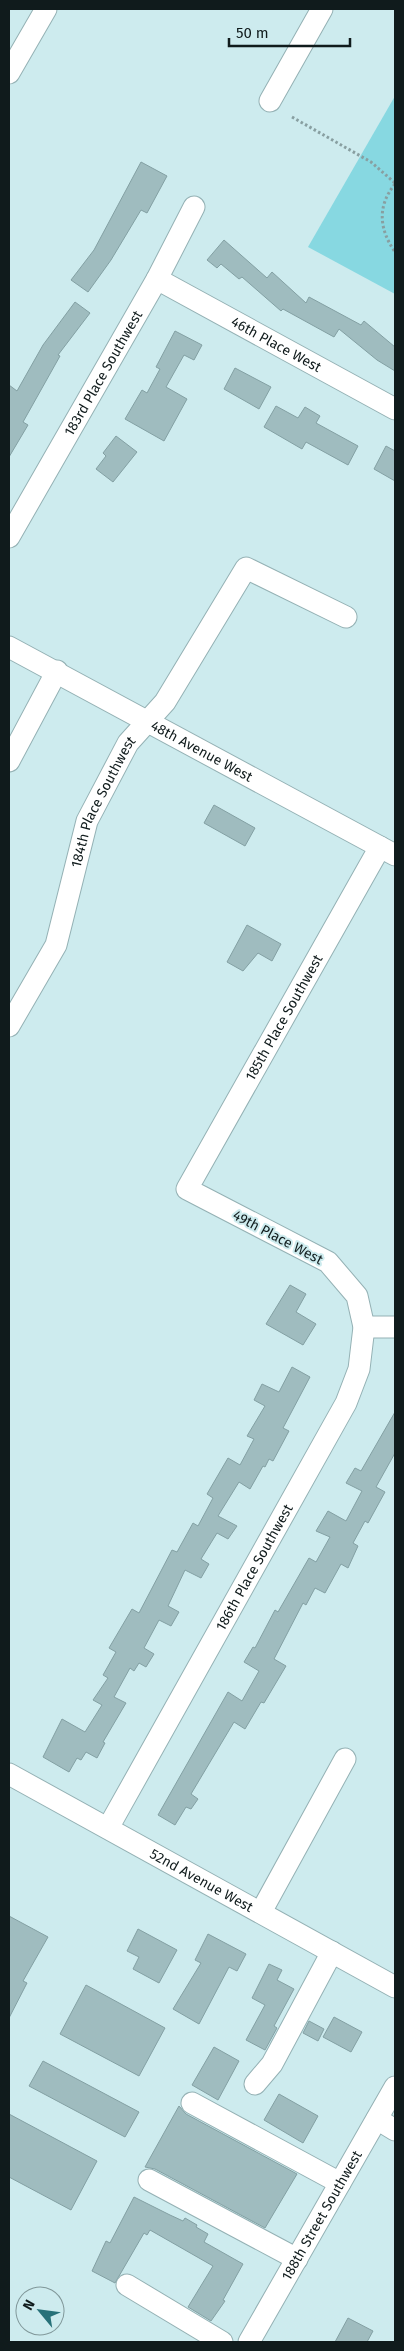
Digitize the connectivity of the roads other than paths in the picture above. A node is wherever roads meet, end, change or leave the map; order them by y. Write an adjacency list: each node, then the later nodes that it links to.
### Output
1 (46, 9): 3 (street)
2 (322, 9): 4 (street)
3 (9, 73)
4 (270, 101)
5 (194, 207): 6 (street, 183rd Place Southwest)
6 (157, 279): 7 (street, 46th Place West); 8 (street, 183rd Place Southwest)
7 (395, 409)
8 (9, 537)
9 (346, 617): 12 (street, 184th Place Southwest)
10 (9, 647): 11 (street, 48th Avenue West)
11 (57, 671): 12 (street, 48th Avenue West); 13 (street)
12 (146, 722): 14 (street, 48th Avenue West); 15 (street, 184th Place Southwest)
13 (9, 760)
14 (388, 851): 16 (street, 185th Place Southwest)
15 (9, 1026)
16 (187, 1189): 17 (street, 49th Place West)
17 (364, 1327): 18 (street); 21 (street, 186th Place Southwest)
18 (395, 1327)
19 (345, 1759): 22 (street)
20 (9, 1774): 21 (street, 52nd Avenue West)
21 (108, 1828): 22 (street, 52nd Avenue West)
22 (261, 1912): 23 (street, 52nd Avenue West)
23 (332, 1952): 24 (street, 52nd Avenue West); 25 (street)
24 (395, 1987)
25 (255, 2084)
26 (395, 2087): 28 (street, 188th Street Southwest)
27 (192, 2103): 31 (street)
28 (377, 2120): 29 (street); 31 (street, 188th Street Southwest)
29 (395, 2130)
30 (149, 2180): 32 (street)
31 (340, 2183): 32 (street, 188th Street Southwest)
32 (297, 2260): 35 (street, 188th Street Southwest)
33 (126, 2285): 34 (street)
34 (222, 2342)
35 (249, 2342)

